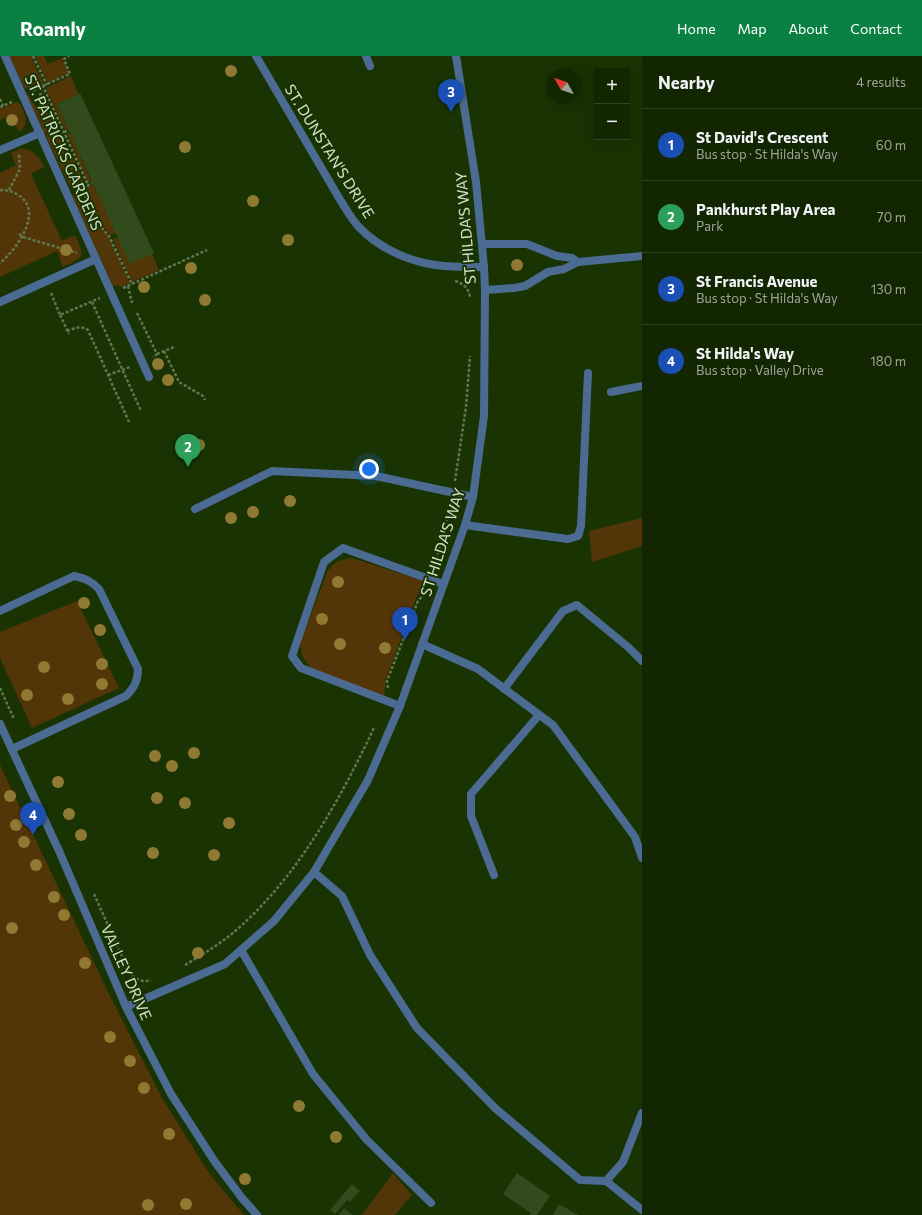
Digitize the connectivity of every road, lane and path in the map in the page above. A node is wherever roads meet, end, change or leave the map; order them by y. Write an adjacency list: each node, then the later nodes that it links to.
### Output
1 (5, 56): 10 (street, ST. PATRICKS GARDENS)
2 (34, 56): 8 (path)
3 (69, 56): 8 (path)
4 (256, 56): 32 (street, ST. DUNSTAN'S DRIVE)
5 (366, 56): 7 (street)
6 (456, 56): 25 (street, ST HILDA'S WAY)
7 (370, 66)
8 (46, 85): 9 (path)
9 (43, 86): 10 (path); 14 (path)
10 (22, 92): 15 (street, ST. PATRICKS GARDENS)
11 (0, 99): 12 (path)
12 (3, 106)
13 (69, 130): 14 (path)
14 (64, 132): 18 (path)
15 (40, 133): 16 (street); 29 (street, ST. PATRICKS GARDENS)
16 (14, 144): 17 (street); 20 (path)
17 (0, 150)
18 (92, 183)
19 (0, 190): 20 (path)
20 (9, 190): 23 (path)
21 (90, 213): 35 (path)
22 (19, 234): 23 (path)
23 (22, 237): 29 (path); 31 (path)
24 (468, 237): 27 (path)
25 (483, 244): 30 (street); 32 (street, ST HILDA'S WAY)
26 (207, 250): 35 (path)
27 (458, 255)
28 (642, 256): 30 (street)
29 (96, 259): 34 (street); 38 (street, ST. PATRICKS GARDENS)
30 (578, 262): 37 (street)
31 (0, 263)
32 (484, 267): 37 (street, ST HILDA'S WAY)
33 (448, 280): 41 (path)
34 (46, 282): 39 (street); 43 (path)
35 (132, 284): 36 (path)
36 (128, 286): 38 (path); 42 (path)
37 (485, 290): 58 (street, ST HILDA'S WAY)
38 (112, 293): 40 (path); 51 (street, ST. PATRICKS GARDENS)
39 (0, 302)
40 (92, 302): 43 (path); 48 (path)
41 (470, 304)
42 (132, 309)
43 (60, 315): 50 (path)
44 (174, 347): 46 (path)
45 (470, 350): 57 (path)
46 (164, 351): 47 (path); 54 (path)
47 (157, 354)
48 (123, 370): 50 (path); 55 (path)
49 (588, 373): 60 (street)
50 (108, 375): 56 (path)
51 (149, 377)
52 (642, 386): 53 (street)
53 (611, 392)
54 (205, 400)
55 (141, 411)
56 (129, 422)
57 (453, 492): 58 (street); 59 (street); 61 (path)
58 (473, 497): 60 (street, ST HILDA'S WAY)
59 (195, 510)
60 (465, 525): 62 (street, ST HILDA'S WAY)
61 (430, 580): 62 (street); 68 (path); 68 (street)
62 (443, 584): 64 (street, ST HILDA'S WAY)
63 (0, 611): 73 (street)
64 (422, 644): 67 (street); 69 (street, ST HILDA'S WAY)
65 (642, 661): 67 (street)
66 (0, 688): 73 (path)
67 (504, 689): 70 (street)
68 (387, 700): 69 (street)
69 (400, 706): 76 (street, ST HILDA'S WAY)
70 (539, 715): 75 (street); 77 (street)
71 (0, 724): 74 (street, VALLEY DRIVE)
72 (376, 724): 80 (path)
73 (25, 743): 74 (street)
74 (12, 749): 82 (street, VALLEY DRIVE)
75 (642, 858)
76 (314, 872): 79 (street, ST HILDA'S WAY); 84 (street)
77 (494, 875)
78 (92, 889): 81 (path)
79 (241, 950): 82 (street, ST HILDA'S WAY); 85 (street)
80 (184, 966)
81 (155, 978)
82 (126, 1007): 87 (street, VALLEY DRIVE)
83 (642, 1113): 84 (street)
84 (606, 1181): 86 (street)
85 (431, 1202)
86 (642, 1210)
87 (257, 1215)

